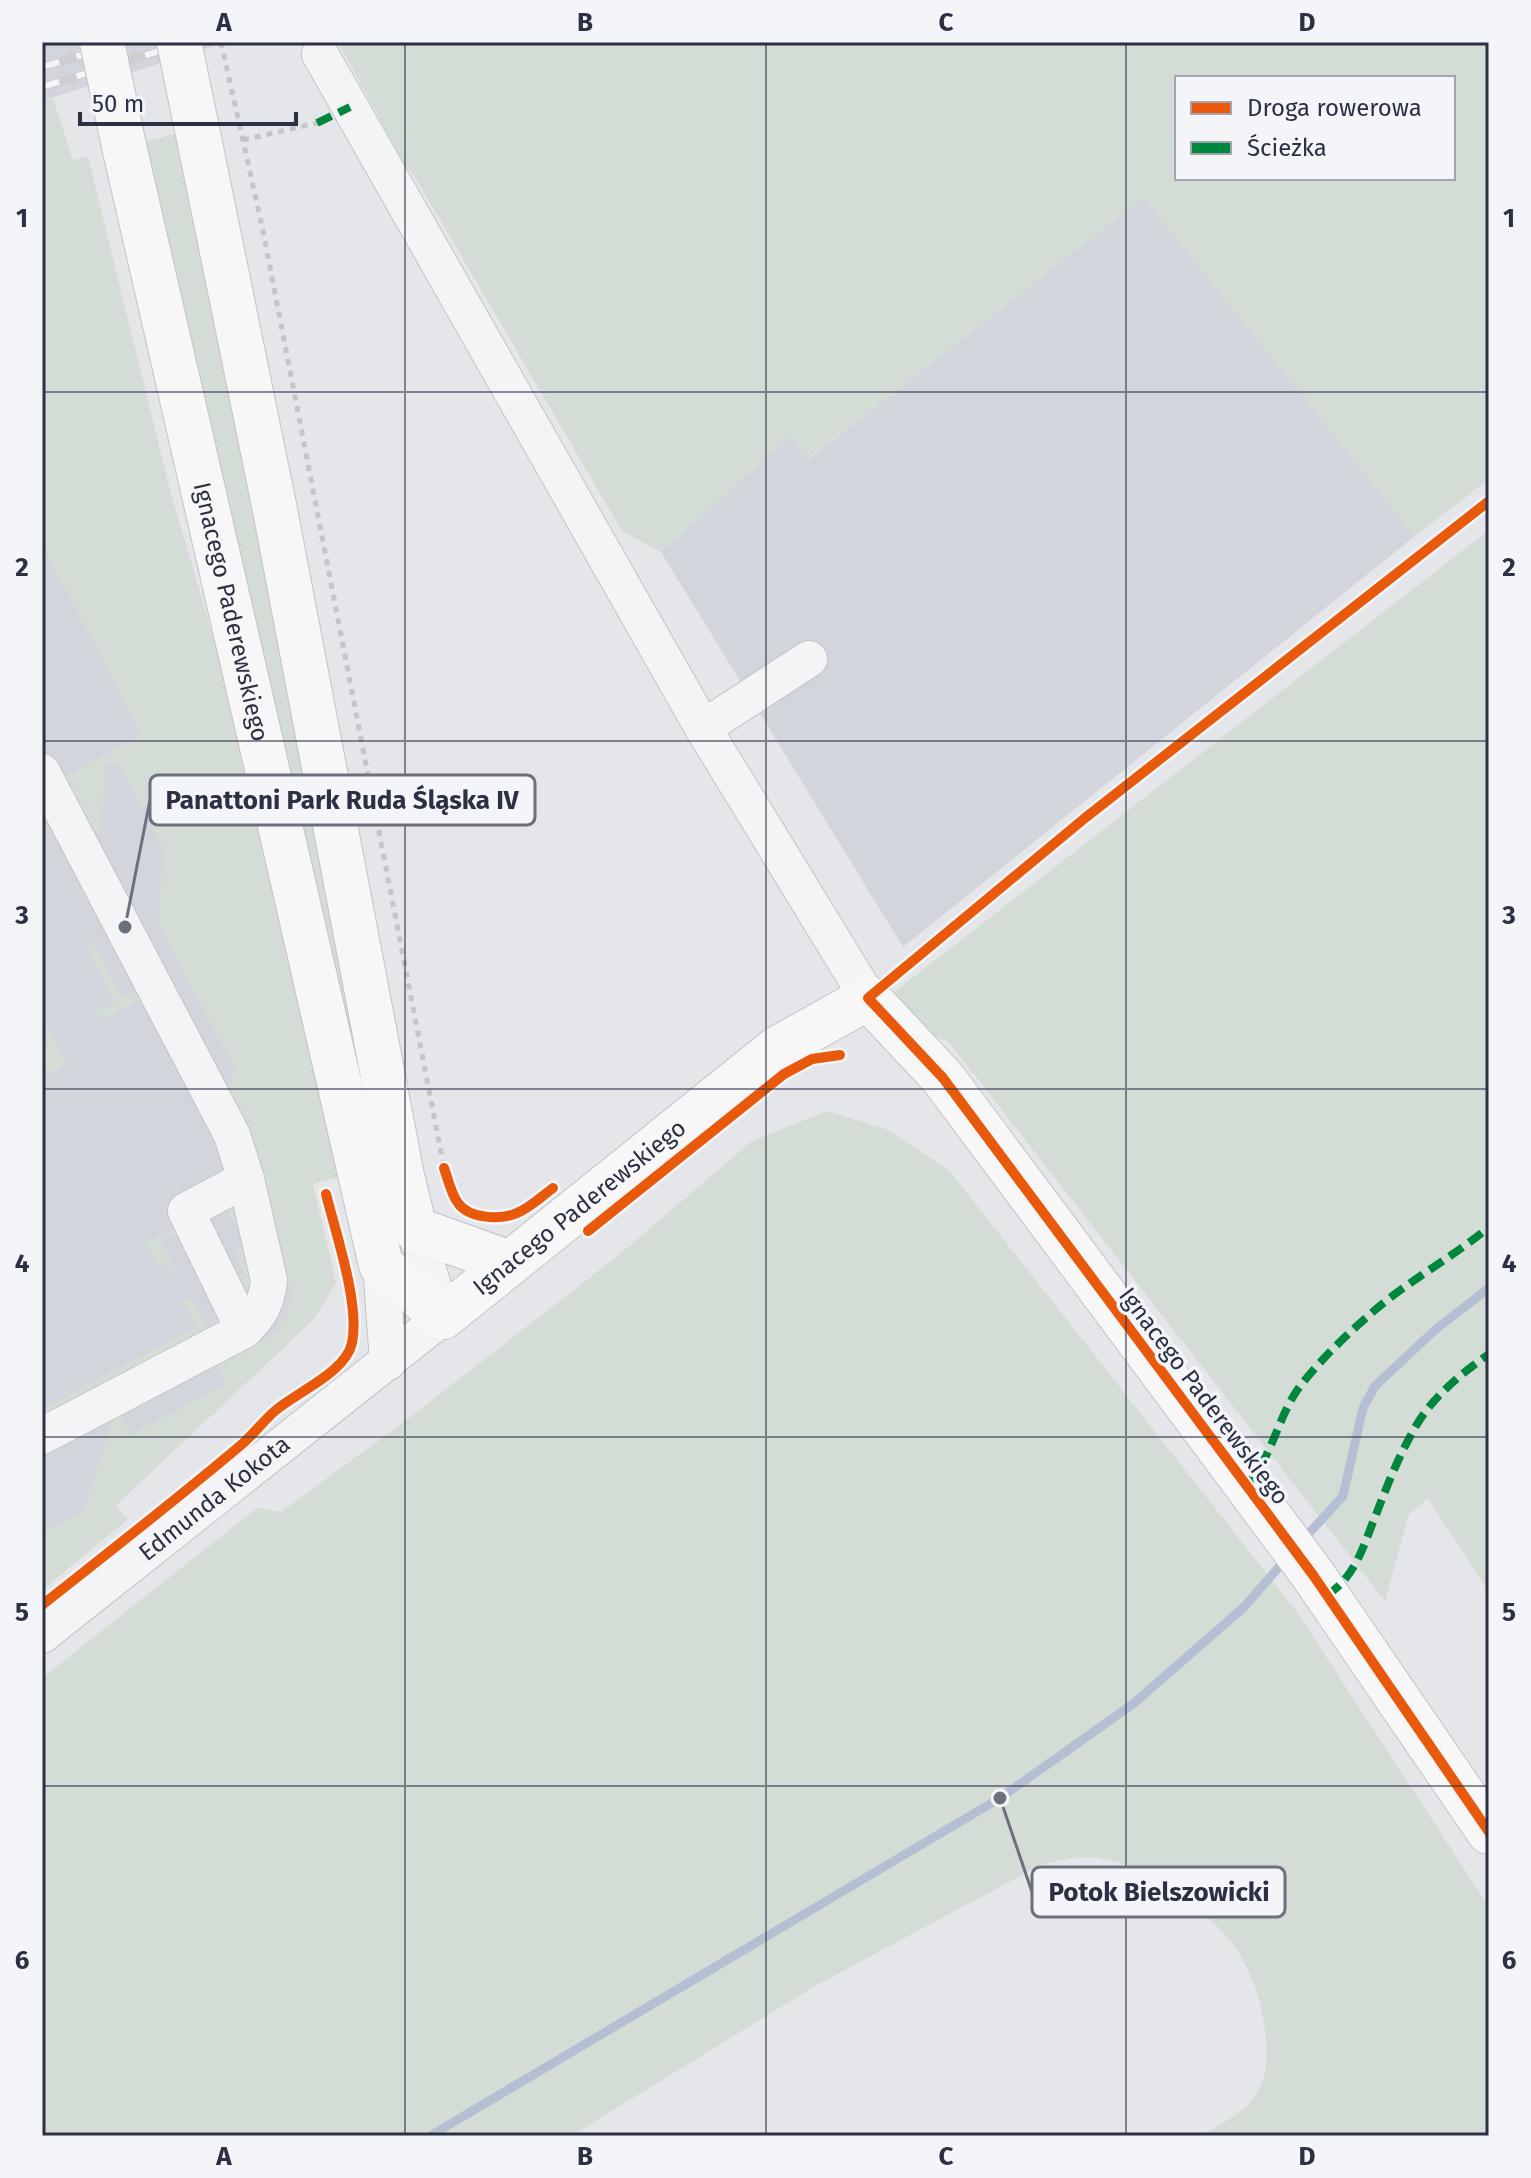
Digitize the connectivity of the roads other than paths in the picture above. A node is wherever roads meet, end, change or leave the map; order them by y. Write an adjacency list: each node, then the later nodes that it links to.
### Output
1 (102, 42): 11 (main road, Ignacego Paderewskiego, bridge)
2 (179, 42): 9 (main road, bridge)
3 (320, 54): 5 (street)
4 (809, 659): 5 (street)
5 (703, 728): 7 (street)
6 (42, 772): 8 (street)
7 (868, 998): 10 (main road, Ignacego Paderewskiego); 17 (main road, Ignacego Paderewskiego)
8 (246, 1179): 13 (street); 13 (street)
9 (415, 1229): 10 (main road); 12 (street)
10 (510, 1263): 12 (main road, Ignacego Paderewskiego)
11 (381, 1265): 12 (main road); 14 (street)
12 (443, 1317): 14 (street, Ignacego Paderewskiego)
13 (244, 1330): 15 (street)
14 (388, 1362): 16 (street, Edmunda Kokota)
15 (42, 1436)
16 (42, 1635)
17 (1489, 1832)

